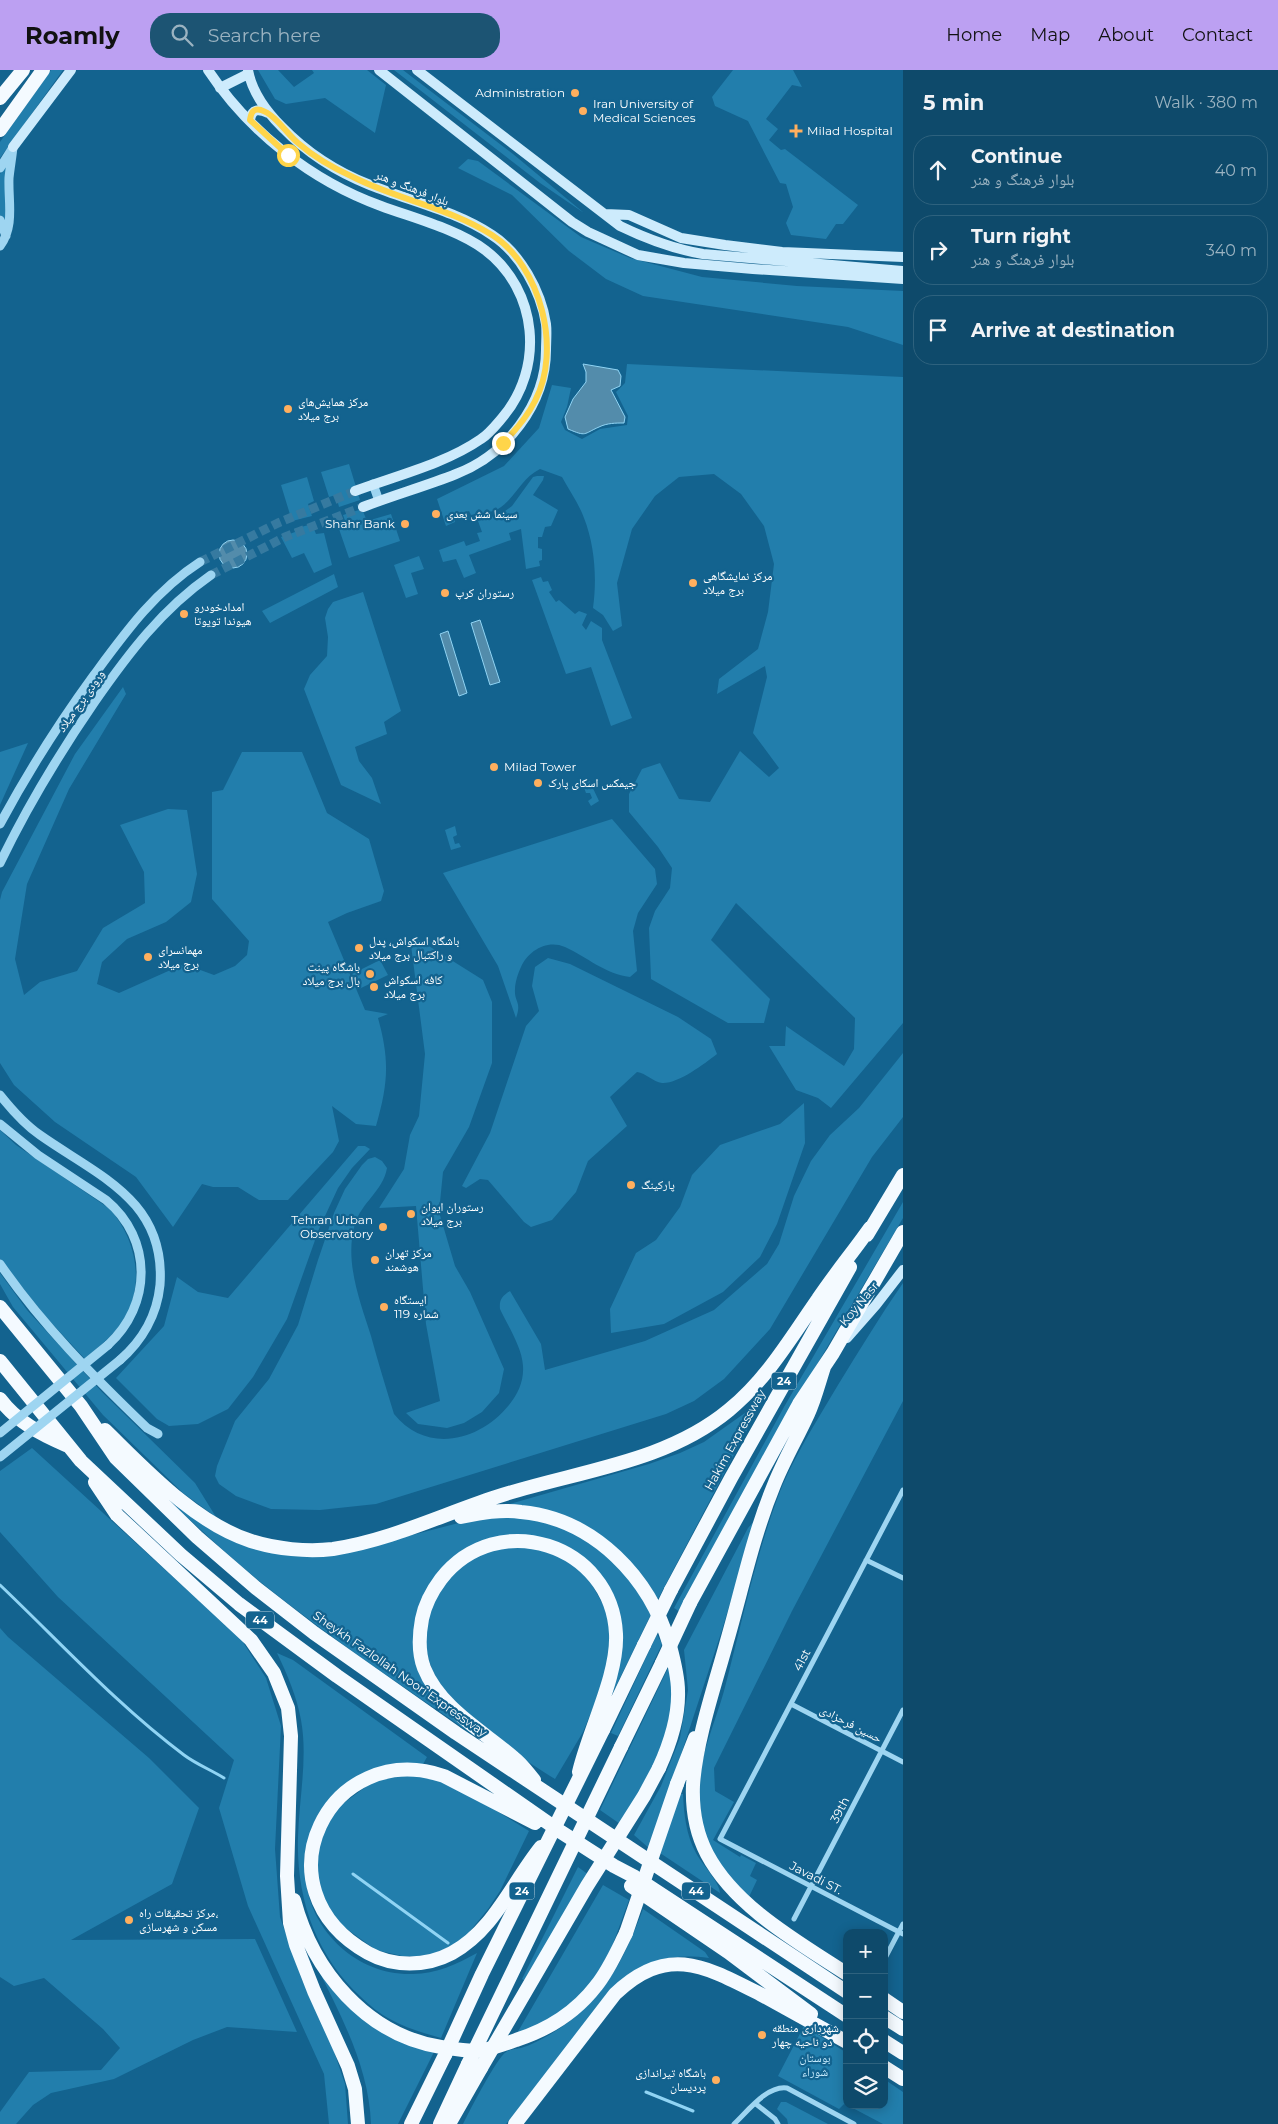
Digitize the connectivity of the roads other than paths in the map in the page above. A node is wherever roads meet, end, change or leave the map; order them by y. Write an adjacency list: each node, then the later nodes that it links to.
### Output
1 (23, 70): 9 (highway)
2 (43, 70): 12 (highway)
3 (71, 70): 13 (main road)
4 (208, 70): 8 (main road)
5 (379, 70): 21 (main road)
6 (418, 70): 15 (main road)
7 (248, 72): 8 (main road); 10 (main road, بلوار فرهنگ و هنر)
8 (220, 88): 11 (main road)
9 (0, 98)
10 (268, 113): 11 (main road); 24 (main road, بلوار فرهنگ و هنر)
11 (250, 120): 22 (main road)
12 (0, 130)
13 (13, 147): 14 (street); 17 (street)
14 (0, 168)
15 (604, 214): 19 (main road); 20 (main road)
16 (0, 220): 17 (street)
17 (6, 237): 18 (street)
18 (0, 246)
19 (903, 257)
20 (903, 271)
21 (903, 279)
22 (373, 484): 23 (main road); 24 (street)
23 (355, 491)
24 (379, 501): 25 (main road, بلوار فرهنگ و هنر)
25 (363, 507)
26 (200, 562): 28 (street)
27 (211, 574): 29 (street, ورودی برج میلاد)
28 (164, 590): 29 (street); 30 (street)
29 (174, 603): 31 (street, ورودی برج میلاد)
30 (138, 616): 31 (street); 32 (street)
31 (148, 630): 33 (street, ورودی برج میلاد)
32 (0, 824)
33 (0, 862)
34 (0, 1095): 36 (street)
35 (0, 1124): 37 (street)
36 (30, 1127): 37 (street); 52 (street, bridge)
37 (18, 1140): 49 (street, bridge)
38 (903, 1176): 39 (highway, Hakim Expressway / 24)
39 (870, 1228): 55 (highway); 63 (highway, Hakim Expressway / 24, bridge)
40 (903, 1232): 44 (highway, 24)
41 (0, 1264): 50 (street)
42 (903, 1270): 44 (main road, Koy Nasr)
43 (0, 1307): 48 (highway, Sheykh Fazlollah Noori Expressway / 44)
44 (833, 1353): 46 (highway, 24)
45 (0, 1361): 51 (highway, 44)
46 (824, 1367): 58 (highway); 86 (highway, 24, bridge)
47 (0, 1399): 51 (highway)
48 (81, 1406): 55 (highway); 64 (highway, Sheykh Fazlollah Noori Expressway / 44)
49 (0, 1433)
50 (158, 1434)
51 (67, 1445): 53 (highway, 44)
52 (0, 1457)
53 (81, 1461): 65 (highway, 44); 69 (highway)
54 (903, 1490): 56 (street, 41st)
55 (425, 1524): 86 (highway, bridge)
56 (866, 1560): 57 (street); 59 (street, 41st)
57 (903, 1578)
58 (712, 1695): 69 (highway, bridge); 75 (highway)
59 (790, 1704): 61 (street, حسین فرحزادی); 66 (street, 41st)
60 (903, 1710): 61 (street, 39th)
61 (882, 1751): 62 (street, حسین فرحزادی); 70 (street, 39th)
62 (903, 1762)
63 (576, 1786): 64 (highway); 67 (highway, 24, bridge)
64 (545, 1792): 76 (highway, Sheykh Fazlollah Noori Expressway / 44)
65 (561, 1832): 67 (highway); 68 (highway, 44)
66 (720, 1839): 70 (street, Javadi ST.)
67 (547, 1841): 91 (highway, 24, bridge)
68 (614, 1866): 79 (highway, 44); 82 (highway)
69 (287, 1876): 90 (highway)
70 (811, 1886): 71 (street, 39th); 73 (street, Javadi ST.)
71 (794, 1919)
72 (903, 1924): 73 (street)
73 (901, 1933): 74 (street)
74 (888, 1954)
75 (843, 1971)
76 (843, 1989)
77 (888, 2002): 78 (highway)
78 (903, 2012)
79 (843, 2013)
80 (887, 2019): 81 (highway)
81 (903, 2029)
82 (843, 2038)
83 (843, 2039): 94 (highway)
84 (888, 2044): 85 (highway)
85 (903, 2053)
86 (474, 2066): 92 (highway, 24); 93 (highway)
87 (888, 2070): 88 (highway)
88 (903, 2080)
89 (756, 2104): 95 (street); 96 (street); 97 (street)
90 (358, 2124)
91 (411, 2124)
92 (440, 2124)
93 (449, 2124)
94 (515, 2124)
95 (734, 2124)
96 (778, 2124)
97 (854, 2124)

